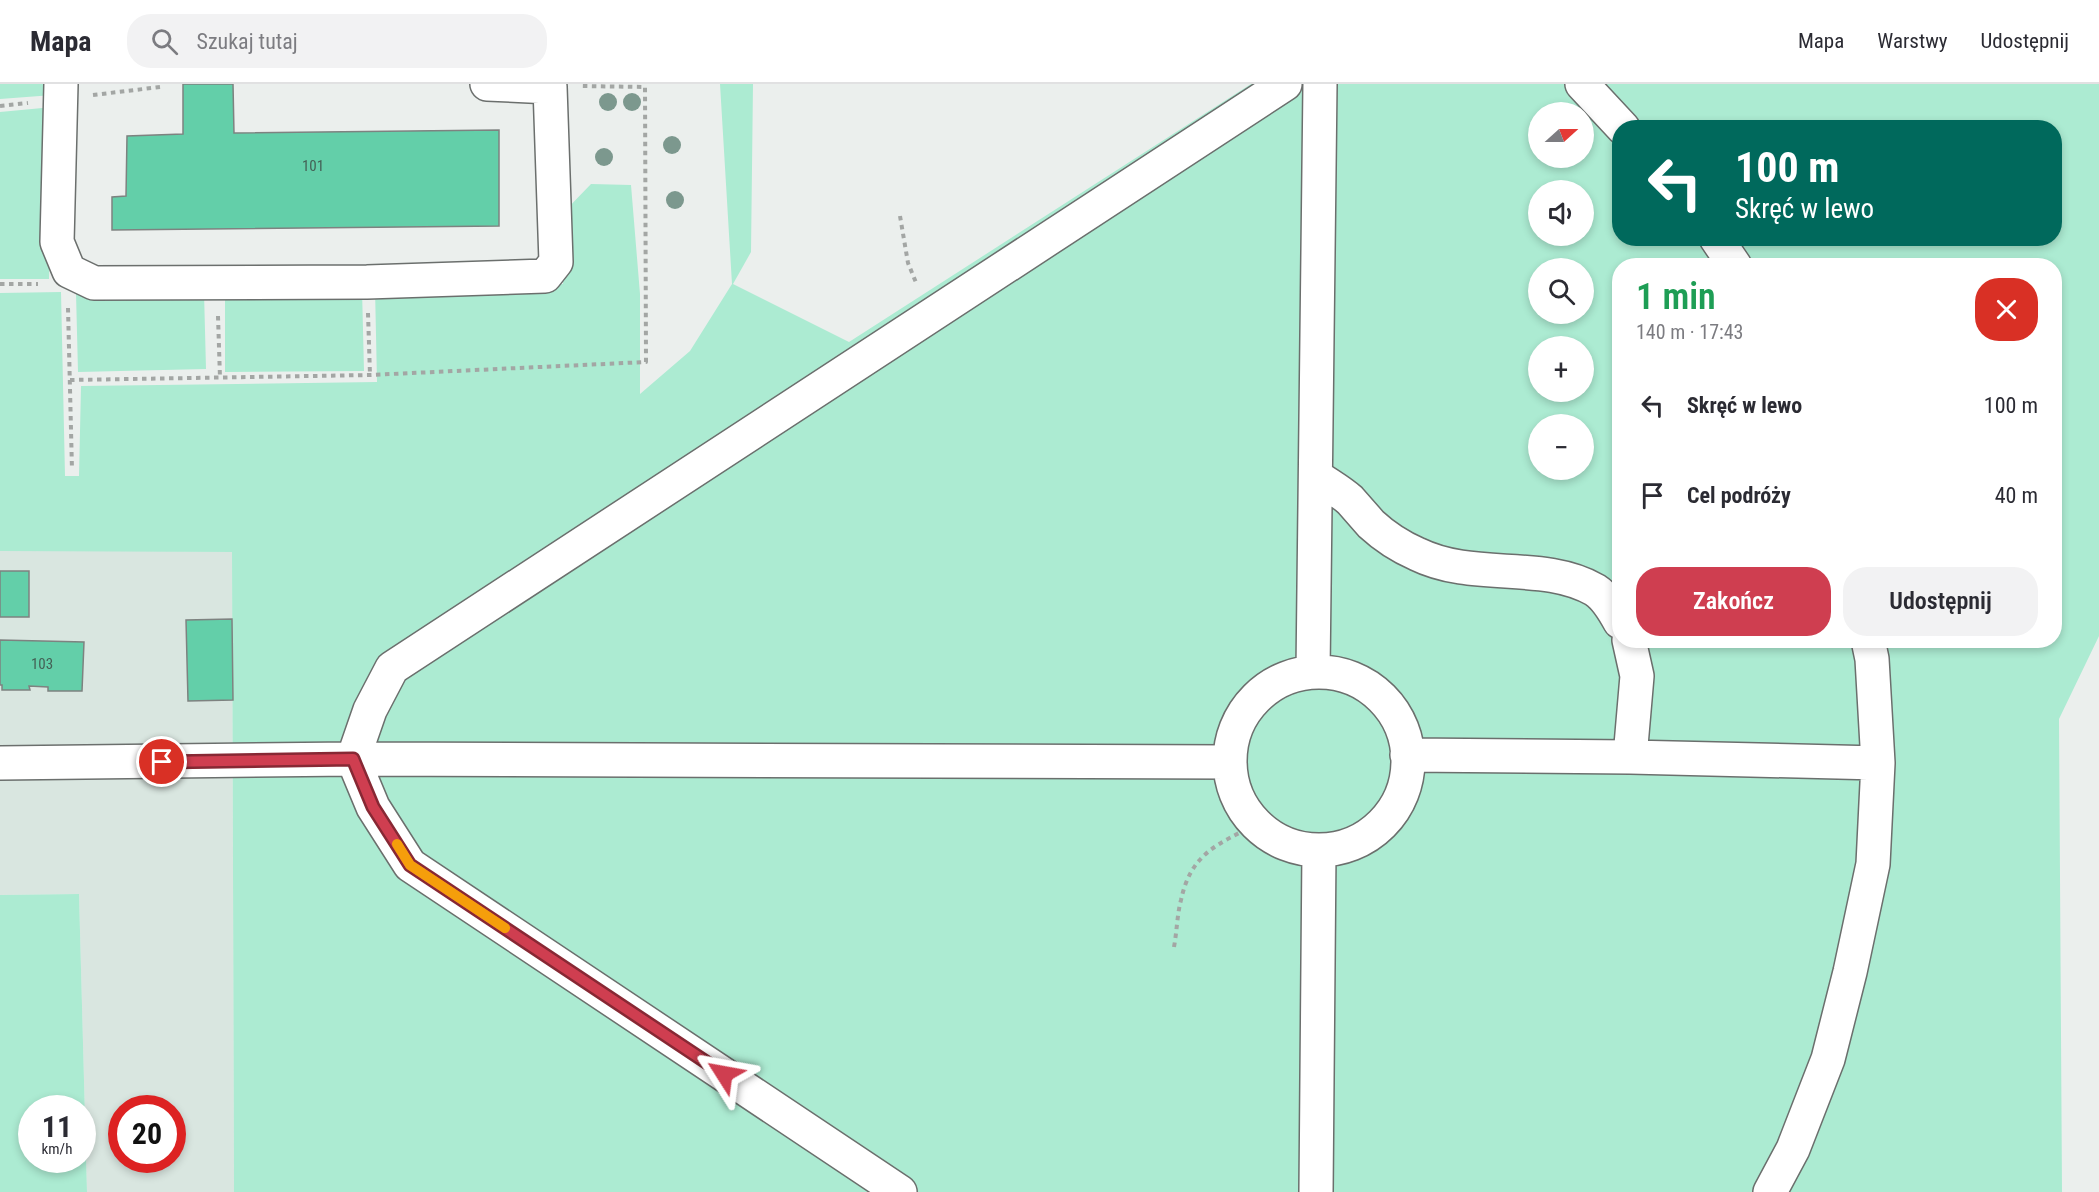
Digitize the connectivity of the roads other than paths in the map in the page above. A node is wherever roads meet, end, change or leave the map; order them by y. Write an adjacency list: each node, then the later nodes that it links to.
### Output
1 (61, 84): 2 (lane)
2 (487, 84)
3 (1285, 84): 14 (lane)
4 (1320, 84): 7 (lane)
5 (1582, 84): 6 (lane)
6 (1616, 120)
7 (1316, 476): 8 (lane); 11 (lane)
8 (1612, 607)
9 (1631, 648): 13 (lane)
10 (1870, 648): 17 (lane)
11 (1313, 672): 12 (lane); 15 (lane)
12 (1407, 755): 13 (lane); 18 (lane)
13 (1630, 757): 17 (lane)
14 (353, 759): 15 (lane); 16 (lane); 19 (lane)
15 (1230, 762): 18 (lane)
16 (0, 763)
17 (1878, 763): 21 (lane)
18 (1320, 850): 20 (lane)
19 (900, 1192)
20 (1316, 1192)
21 (1770, 1192)

